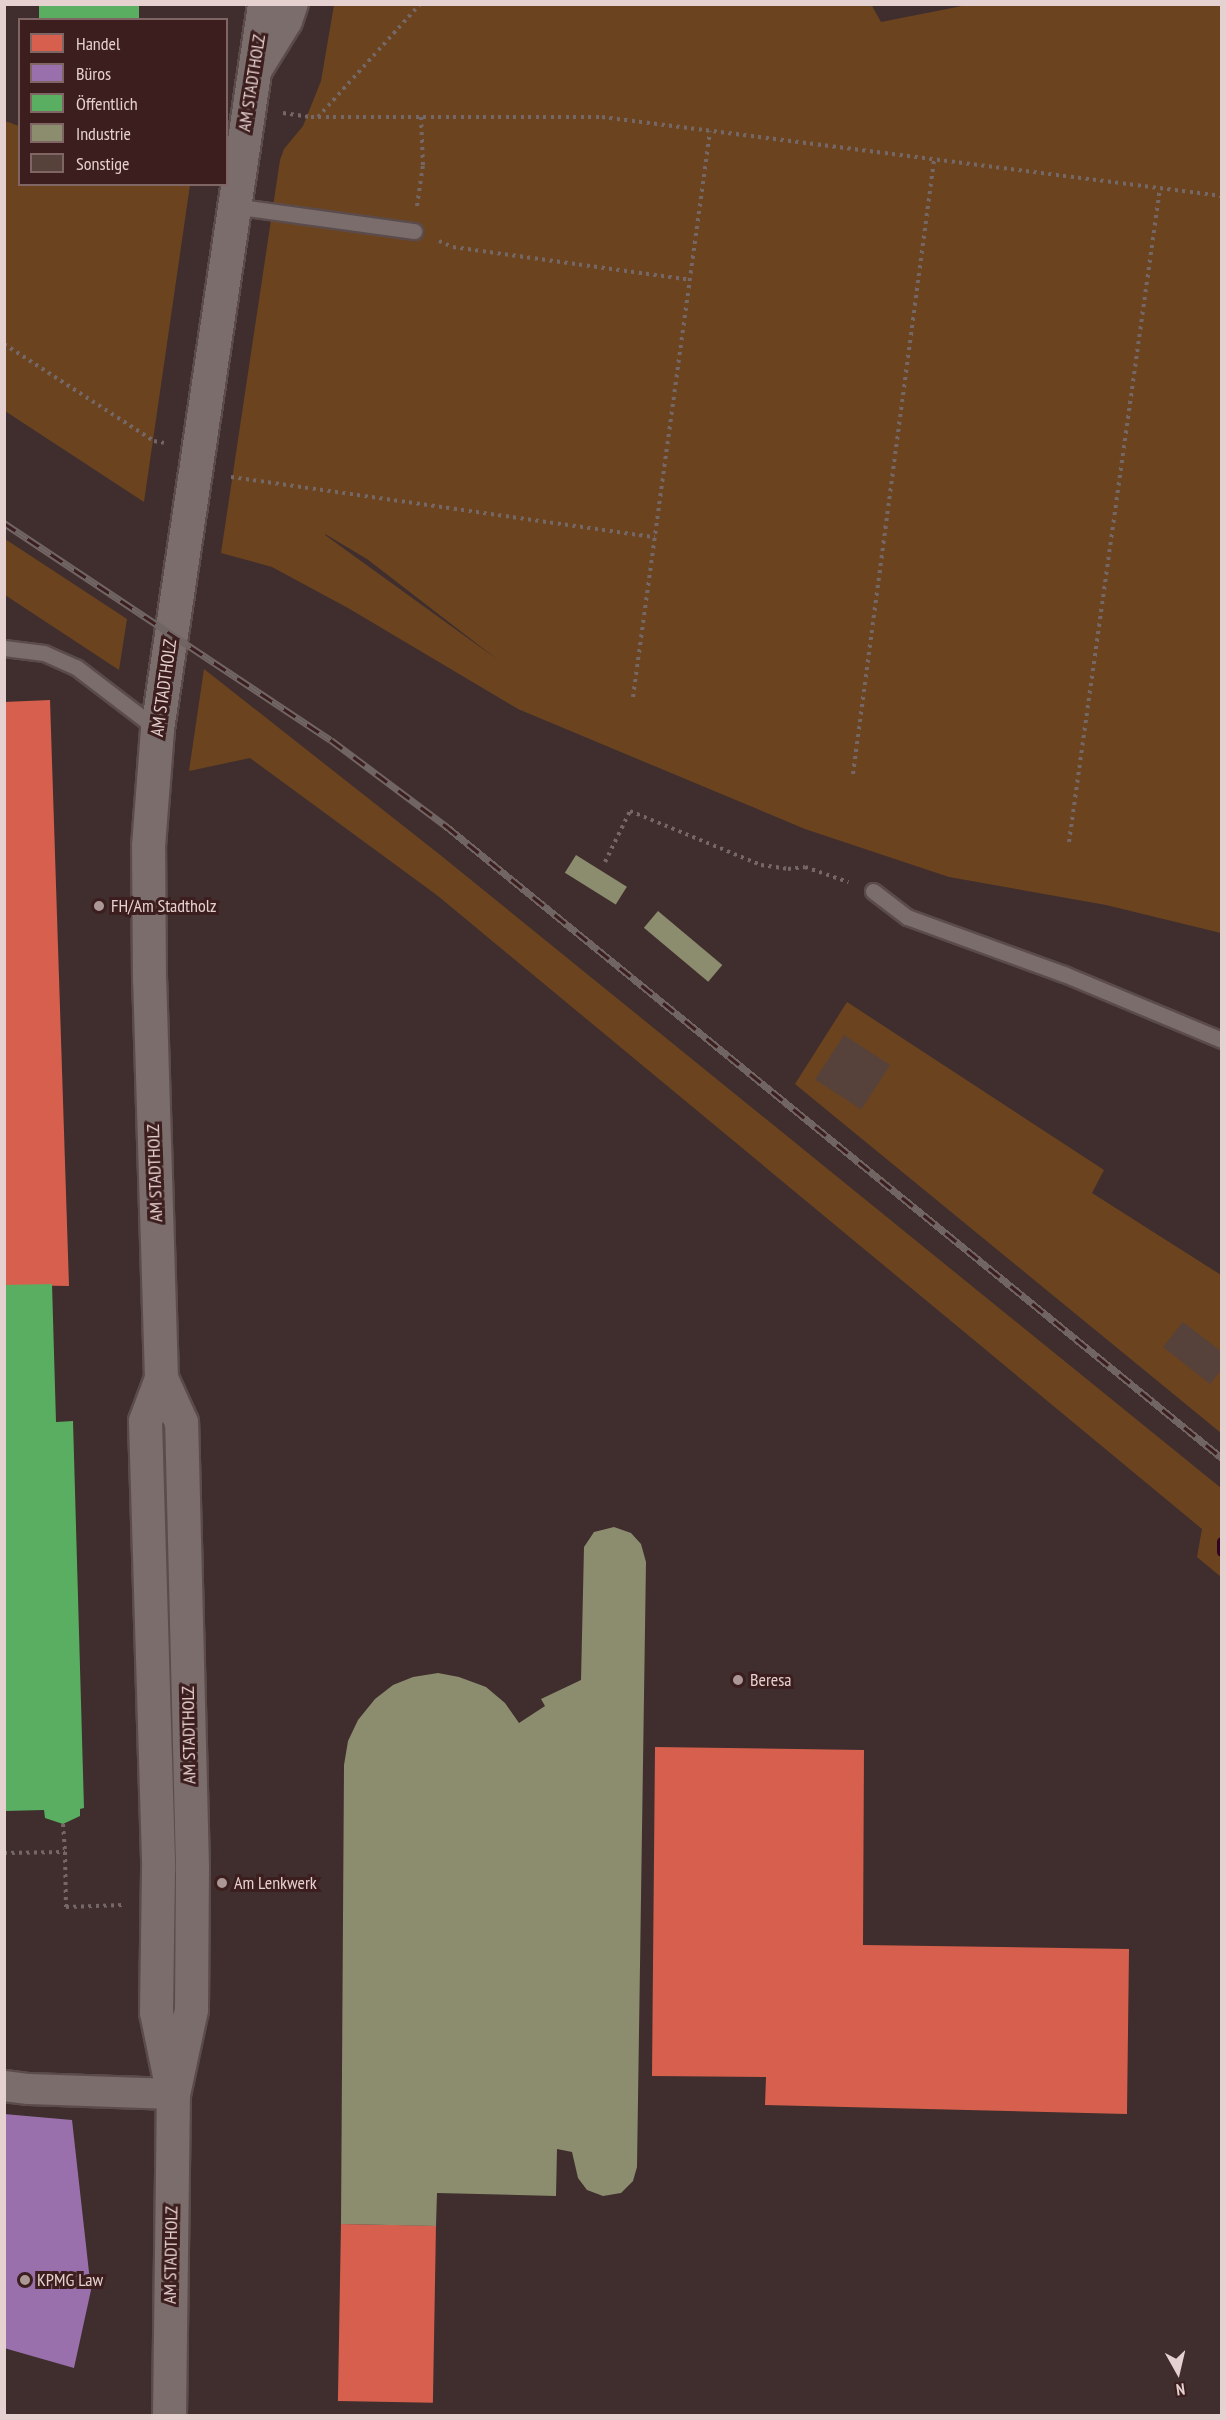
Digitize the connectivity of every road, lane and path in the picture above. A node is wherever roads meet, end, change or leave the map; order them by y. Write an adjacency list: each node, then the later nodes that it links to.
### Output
1 (264, 4): 4 (main road, AM STADTHOLZ)
2 (293, 4): 4 (street)
3 (420, 4): 6 (path)
4 (253, 75): 5 (main road, AM STADTHOLZ)
5 (248, 107): 6 (path); 12 (main road, AM STADTHOLZ)
6 (317, 117): 7 (path)
7 (421, 117): 8 (path); 13 (path)
8 (710, 131): 9 (path); 14 (path)
9 (934, 160): 10 (path); 21 (path)
10 (1160, 188): 11 (path); 22 (path)
11 (1221, 196)
12 (233, 206): 13 (lane); 16 (main road, AM STADTHOLZ)
13 (414, 231): 14 (path)
14 (690, 280): 17 (path)
15 (4, 344): 16 (path)
16 (196, 460): 17 (path); 20 (main road, AM STADTHOLZ)
17 (655, 537): 19 (path)
18 (4, 648): 20 (lane)
19 (633, 697)
20 (157, 729): 26 (main road, AM STADTHOLZ)
21 (853, 774)
22 (1069, 842)
23 (605, 862): 24 (path)
24 (873, 891): 25 (lane)
25 (1221, 1040)
26 (161, 1378): 30 (main road, AM STADTHOLZ); 32 (main road, AM STADTHOLZ)
27 (63, 1824): 28 (path)
28 (65, 1852): 29 (path); 30 (path)
29 (4, 1853)
30 (157, 1905): 32 (main road, AM STADTHOLZ)
31 (4, 2086): 32 (street)
32 (173, 2094): 33 (main road, AM STADTHOLZ)
33 (169, 2415)

